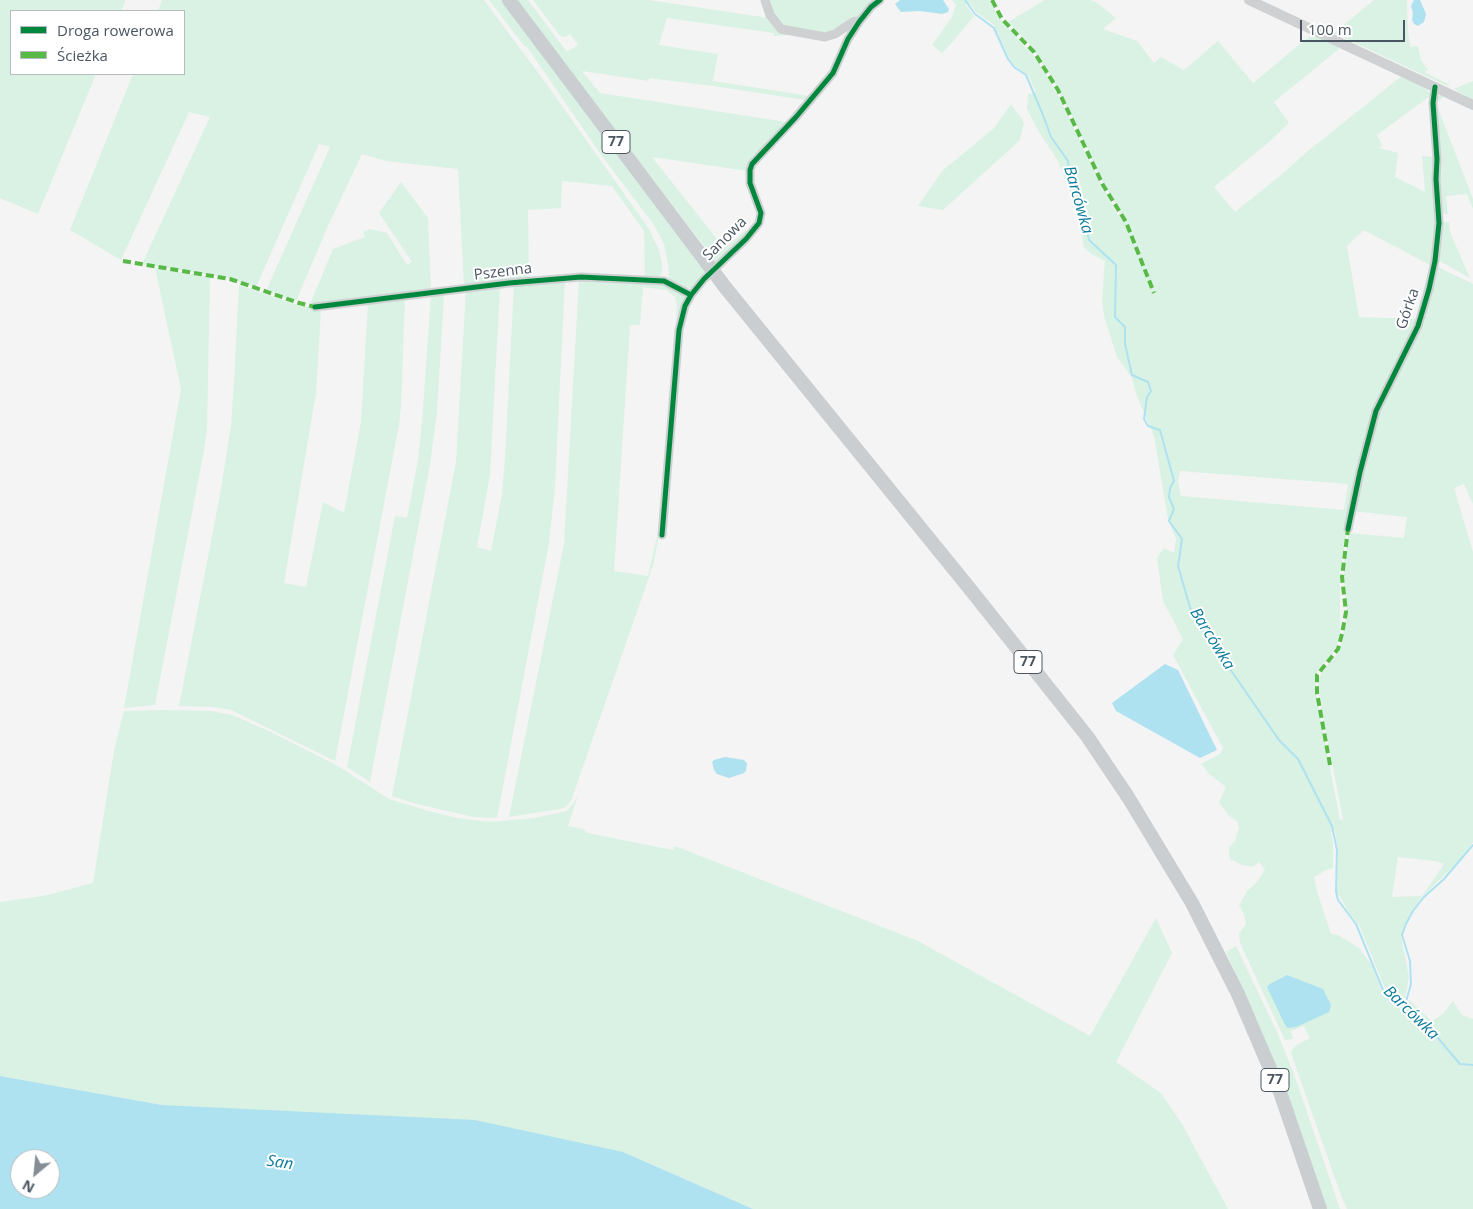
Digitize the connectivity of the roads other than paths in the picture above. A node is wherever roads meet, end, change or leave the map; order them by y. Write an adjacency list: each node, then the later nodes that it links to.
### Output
1 (509, 0): 12 (main road, 77, bridge)
2 (765, 0): 5 (street, Sanowa)
3 (880, 0): 5 (street, Sanowa)
4 (1248, 0): 6 (street)
5 (859, 22): 8 (street, Sanowa)
6 (1435, 87): 7 (street); 10 (street, Górka)
7 (1473, 105)
8 (691, 295): 9 (street, Pszenna); 11 (street, Sanowa)
9 (315, 307)
10 (1348, 529)
11 (662, 535)
12 (1320, 1209)

